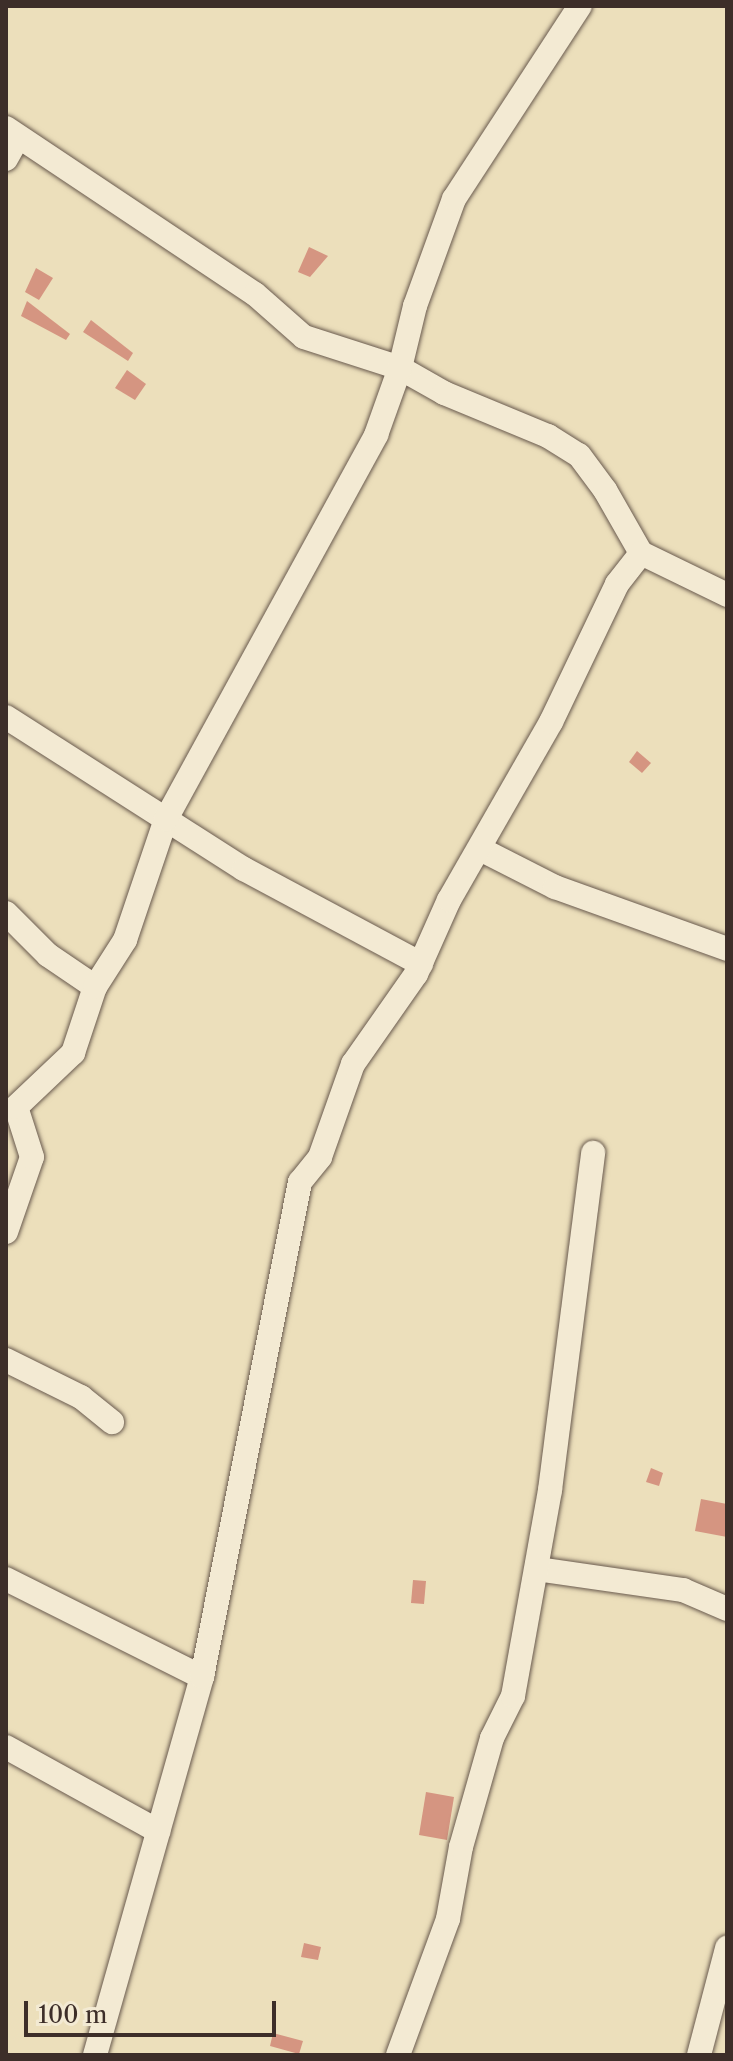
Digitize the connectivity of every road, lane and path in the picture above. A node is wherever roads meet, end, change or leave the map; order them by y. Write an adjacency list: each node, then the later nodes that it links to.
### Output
1 (580, 6): 4 (street)
2 (12, 133): 3 (street); 4 (street)
3 (6, 159)
4 (400, 368): 5 (street); 8 (street)
5 (641, 553): 6 (street); 9 (street)
6 (725, 590)
7 (6, 717): 8 (street)
8 (166, 819): 12 (street); 13 (street)
9 (480, 849): 11 (street); 12 (street)
10 (6, 913): 13 (street)
11 (727, 949)
12 (421, 964): 22 (street)
13 (95, 987): 14 (street)
14 (11, 1107): 16 (street)
15 (593, 1153): 19 (street)
16 (6, 1232)
17 (6, 1360): 18 (street)
18 (112, 1422)
19 (537, 1569): 21 (street); 27 (street)
20 (6, 1579): 22 (street)
21 (727, 1609)
22 (202, 1677): 24 (street)
23 (6, 1747): 24 (street)
24 (158, 1831): 26 (street)
25 (727, 1948): 28 (street)
26 (95, 2055)
27 (398, 2055)
28 (699, 2055)

